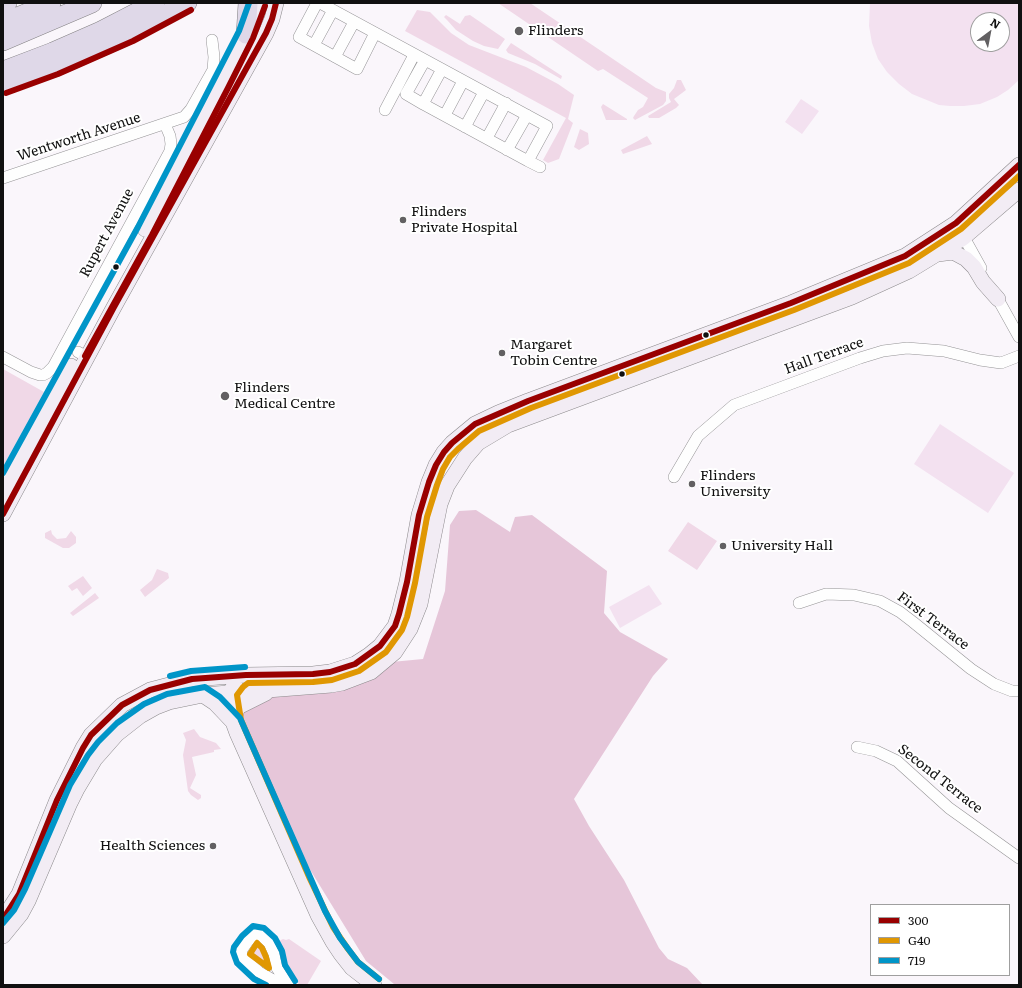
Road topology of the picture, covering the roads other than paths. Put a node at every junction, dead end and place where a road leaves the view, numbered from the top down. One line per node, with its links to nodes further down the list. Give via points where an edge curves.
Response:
1 (7, 3): 10 (highway)
2 (51, 3): 13 (highway)
3 (92, 3): 16 (highway)
4 (155, 3): 23 (highway, via 94,34)
5 (187, 3): 25 (highway, via 130,34 55,67)
6 (248, 3): 15 (highway)
7 (258, 3): 15 (street)
8 (276, 3): 15 (street, via 272,19)
9 (318, 3): 11 (street); 18 (street, via 298,37)
10 (3, 4)
11 (333, 10): 12 (street); 18 (street)
12 (354, 22): 14 (street); 20 (street)
13 (3, 23)
14 (375, 33): 19 (street); 20 (street, via 357,69)
15 (253, 38): 33 (street); 46 (street)
16 (3, 40)
17 (212, 40): 32 (street, via 212,72)
18 (314, 46): 20 (street)
19 (414, 54): 21 (street); 29 (street)
20 (335, 57)
21 (425, 60): 22 (street); 28 (street, via 406,94)
22 (442, 69): 24 (street); 28 (street)
23 (3, 71)
24 (463, 81): 26 (street); 31 (street)
25 (3, 85)
26 (484, 92): 27 (street); 35 (street)
27 (506, 103): 30 (street); 36 (street)
28 (423, 104): 31 (street)
29 (385, 110)
30 (527, 115): 37 (street); 38 (street, via 547,126)
31 (445, 116): 35 (street)
32 (184, 117): 33 (street); 34 (street)
33 (203, 118): 44 (street)
34 (165, 124): 41 (street, Wentworth Avenue); 42 (street, Rupert Avenue, via 170,136 170,151)
35 (465, 127): 36 (street)
36 (487, 138): 37 (street)
37 (508, 150): 38 (street)
38 (528, 161): 40 (street)
39 (1019, 165): 45 (street)
40 (540, 167)
41 (3, 178)
42 (149, 188): 44 (street); 53 (street, Rupert Avenue, via 53,367 43,375 35,374)
43 (1019, 190): 47 (street)
44 (165, 192): 46 (street)
45 (956, 224): 47 (street); 58 (street, via 905,256 791,303 528,401 475,424 444,452 429,482 419,515 399,614 395,626 380,646 355,664 330,672)
46 (152, 236): 51 (street)
47 (964, 238): 48 (street); 49 (street)
48 (936, 254): 49 (street, via 954,252 966,259); 60 (street, via 852,297 610,386 508,425 491,435 465,458 447,486 440,504 420,604 410,629 395,652 371,672 342,683)
49 (998, 298): 50 (street)
50 (1019, 337)
51 (83, 354): 55 (street); 56 (street)
52 (1019, 356): 54 (street, Hall Terrace, via 1001,363 944,351 907,348 883,351 860,358 734,405 698,436)
53 (3, 357)
54 (674, 477)
55 (3, 490)
56 (3, 514)
57 (799, 603): 61 (street, First Terrace, via 826,594 854,595 880,601 994,684)
58 (246, 675): 59 (street, via 192,679); 62 (street)
59 (156, 689): 62 (street, via 206,682 224,687); 67 (street, via 122,706 91,735 58,800 19,894)
60 (272, 690): 62 (street); 64 (street, via 240,706)
61 (1019, 691)
62 (229, 693): 63 (street); 64 (street)
63 (203, 695): 64 (street, via 215,703); 68 (street, via 169,702 148,711 122,729 100,753 77,789 28,901)
64 (233, 722): 71 (street, via 326,931 352,968)
65 (857, 747): 66 (street, Second Terrace, via 876,751 897,761 949,808)
66 (1019, 858)
67 (3, 919)
68 (3, 936)
69 (282, 985): 70 (street, via 259,972 243,958 241,951 254,934 260,935 270,946 277,968)
70 (288, 985)
71 (374, 985)

